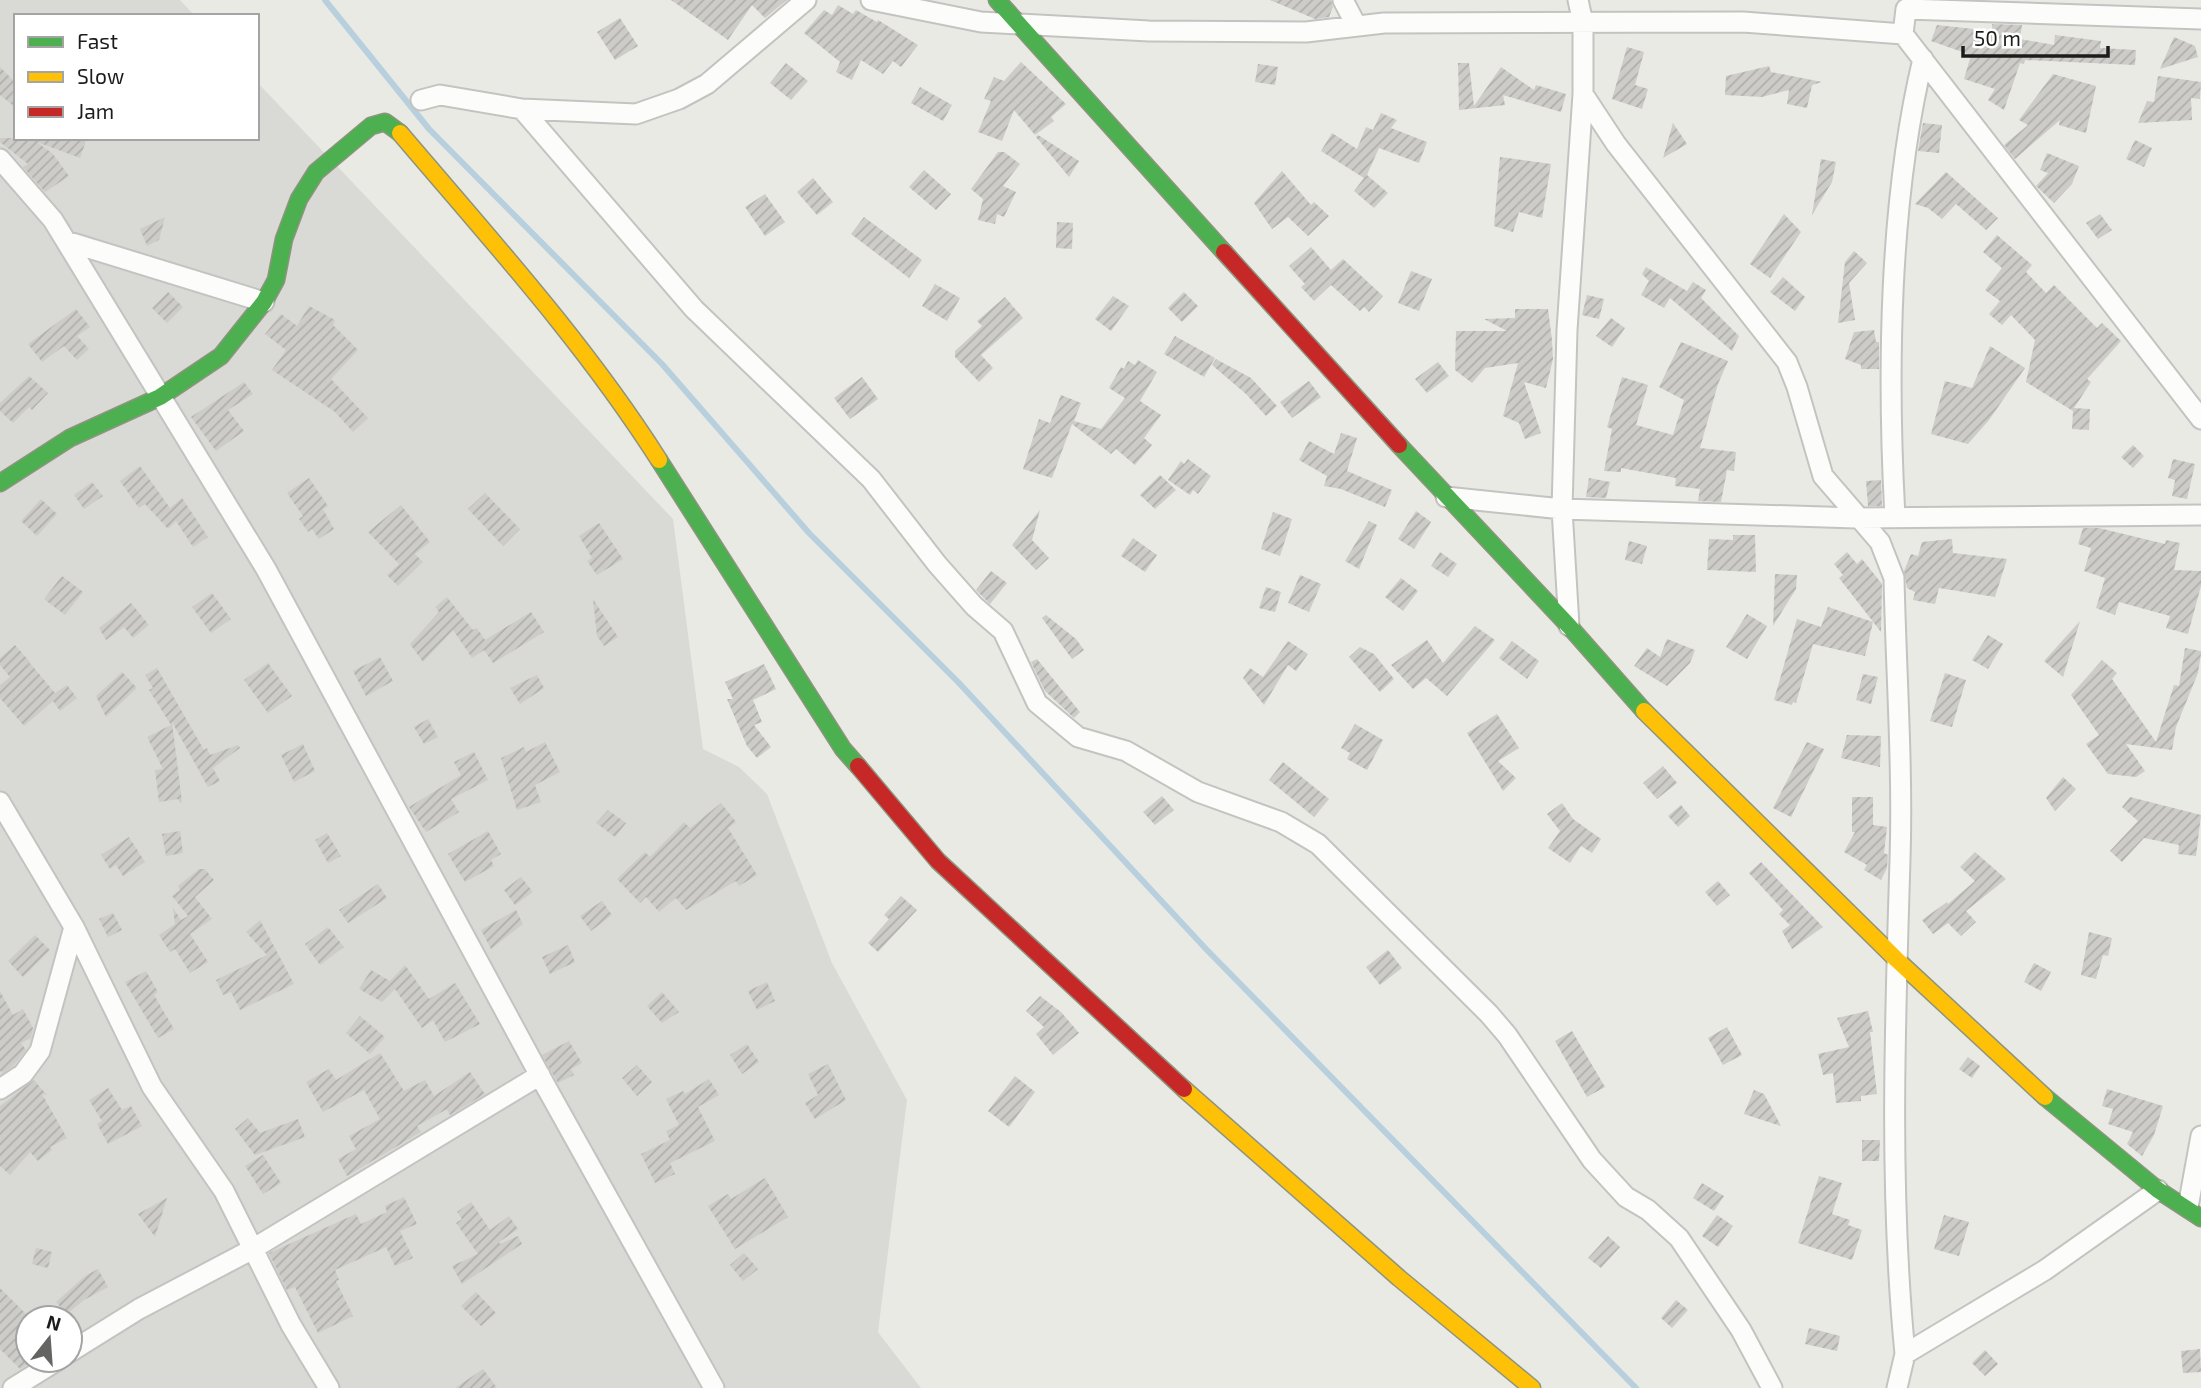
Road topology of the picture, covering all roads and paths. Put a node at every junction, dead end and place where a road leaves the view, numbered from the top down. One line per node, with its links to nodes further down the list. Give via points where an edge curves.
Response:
1 (806, 0): 15 (street, via 708,84 679,99 636,114)
2 (871, 0): 8 (street, via 981,22)
3 (997, 0): 8 (street)
4 (1343, 0): 10 (street)
5 (1578, 0): 9 (street)
6 (1904, 5): 7 (street); 11 (street)
7 (2201, 19)
8 (1020, 22): 10 (street, via 1149,31 1306,32); 22 (street)
9 (1583, 23): 10 (street); 11 (street, via 1743,22); 13 (street)
10 (1356, 25)
11 (1903, 34): 12 (street)
12 (1923, 59): 20 (street); 25 (street, via 1903,160 1891,440)
13 (1583, 94): 23 (street, via 1567,330); 26 (street, via 1616,144 1787,362 1823,476)
14 (421, 100): 15 (street, via 440,95)
15 (522, 110): 44 (street, via 694,309 871,479 937,564 1003,631 1037,703 1078,737 1126,751 1198,792 1281,822 1318,844 1489,1014 1592,1160 1626,1197 1679,1238 1741,1330)
16 (0, 159): 17 (street)
17 (66, 241): 18 (street); 19 (street)
18 (264, 302): 19 (street, via 221,356); 43 (street, via 276,280 284,239 299,199 316,172 371,126 385,122 400,133 559,320 622,402 843,749 938,862 1228,1129)
19 (160, 397): 21 (street, via 70,438); 31 (street, via 266,569)
20 (2201, 419)
21 (0, 483)
22 (1446, 497): 23 (street); 27 (street)
23 (1562, 509): 26 (street); 27 (street)
24 (2201, 515): 25 (street)
25 (1895, 517): 26 (street)
26 (1856, 518): 30 (street, via 1880,542 1894,579 1900,858)
27 (1569, 625): 30 (street, via 1664,734)
28 (0, 802): 29 (street)
29 (74, 927): 32 (street, via 40,1051 23,1074); 36 (street, via 152,1087 224,1191)
30 (1896, 959): 34 (street, via 2056,1107); 38 (street, via 1899,1256)
31 (540, 1075): 36 (street); 42 (street)
32 (0, 1089)
33 (2201, 1136): 35 (street)
34 (2158, 1190): 35 (street); 38 (street, via 2045,1270)
35 (2195, 1213)
36 (251, 1250): 37 (street); 41 (street)
37 (84, 1343)
38 (1905, 1354): 45 (street)
39 (36, 1374): 40 (street)
40 (13, 1388)
41 (329, 1388)
42 (714, 1388)
43 (1532, 1388)
44 (1772, 1388)
45 (1897, 1388)

